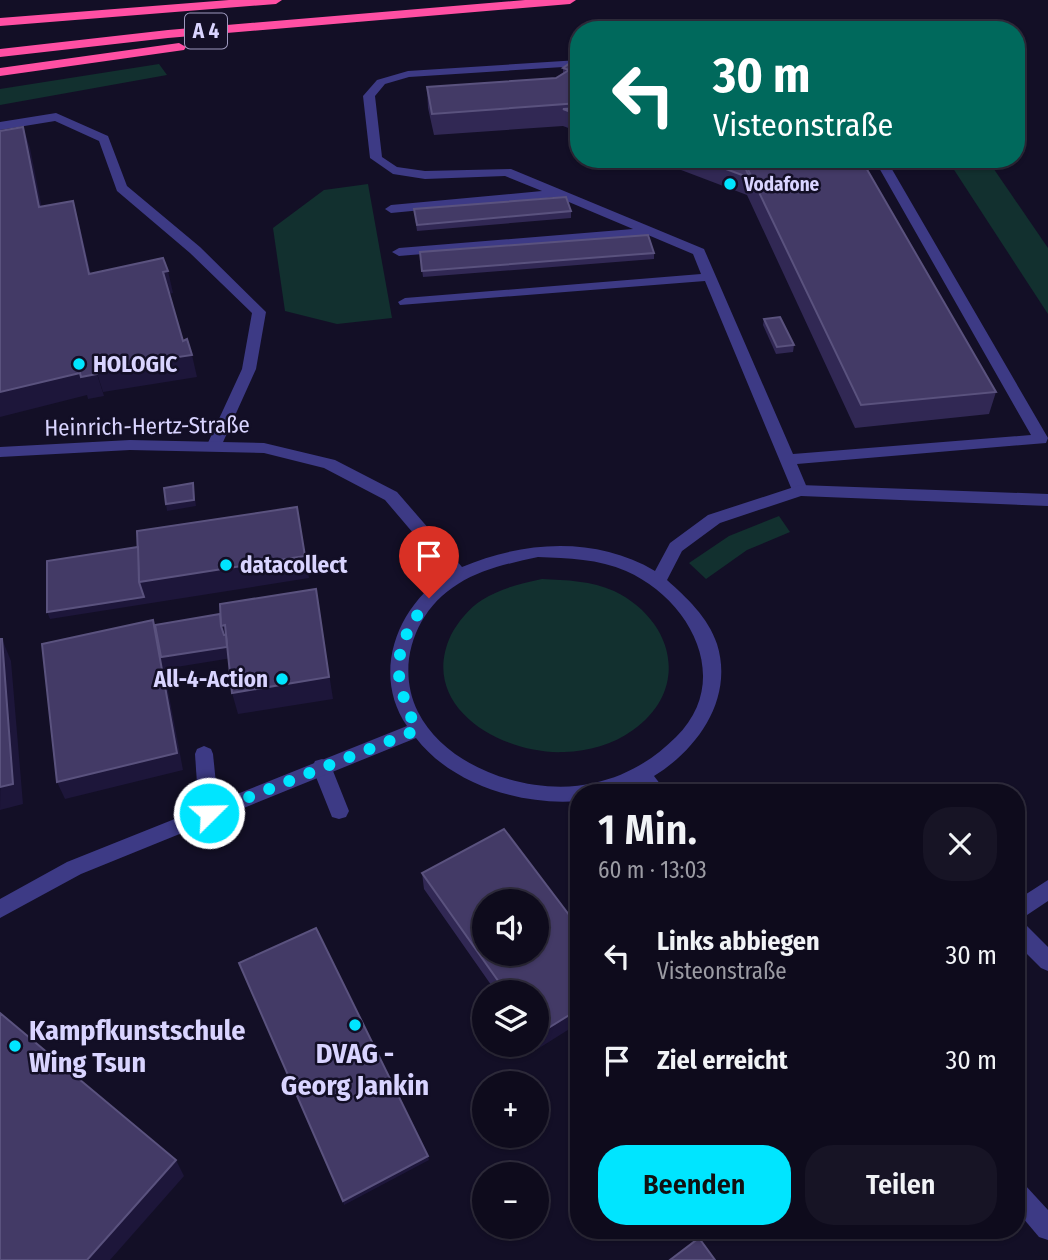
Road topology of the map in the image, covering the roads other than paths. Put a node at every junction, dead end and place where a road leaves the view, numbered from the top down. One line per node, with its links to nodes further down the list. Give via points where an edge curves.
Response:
1 (276, 0): 3 (highway, A 4)
2 (570, 0): 4 (highway, A 4)
3 (164, 10): 5 (highway); 6 (highway, A 4)
4 (414, 13): 7 (highway, A 4); 9 (highway)
5 (0, 22)
6 (0, 28)
7 (0, 53)
8 (570, 64): 12 (street, via 408,74 380,82 369,96 376,158 393,170 425,175 507,172)
9 (0, 72)
10 (0, 126): 18 (street, via 56,117 104,139 121,188 259,312 249,369)
11 (885, 168): 20 (street, via 1041,439)
12 (557, 194): 13 (street); 14 (street)
13 (391, 209)
14 (649, 231): 15 (street); 16 (street, via 699,252)
15 (398, 253)
16 (710, 277): 17 (street); 20 (street)
17 (405, 302)
18 (214, 447): 19 (street, Heinrich-Hertz-Straße, via 130,445); 23 (street, Heinrich-Hertz-Straße, via 264,448 329,464 391,496)
19 (0, 452)
20 (787, 460): 21 (street)
21 (800, 490): 22 (street); 24 (street, via 714,519 676,547)
22 (1048, 500)
23 (459, 575): 24 (street, via 496,559 538,551 581,552 622,563); 25 (street, via 429,598 408,628 398,661 401,696)
24 (658, 581): 28 (street, via 688,608 708,642 714,679 704,716 680,750)
25 (417, 730): 27 (street); 31 (street, via 448,761 491,783 542,794)
26 (204, 754): 33 (street)
27 (322, 766): 32 (street); 33 (street)
28 (642, 776): 29 (street); 30 (street)
29 (618, 784)
30 (649, 784)
31 (570, 793)
32 (339, 811)
33 (209, 813): 36 (street, via 74,868)
34 (1048, 888): 35 (street)
35 (1025, 906)
36 (0, 909)
37 (1025, 938): 38 (street)
38 (1048, 961)
39 (1025, 1203): 40 (street)
40 (1048, 1228)

